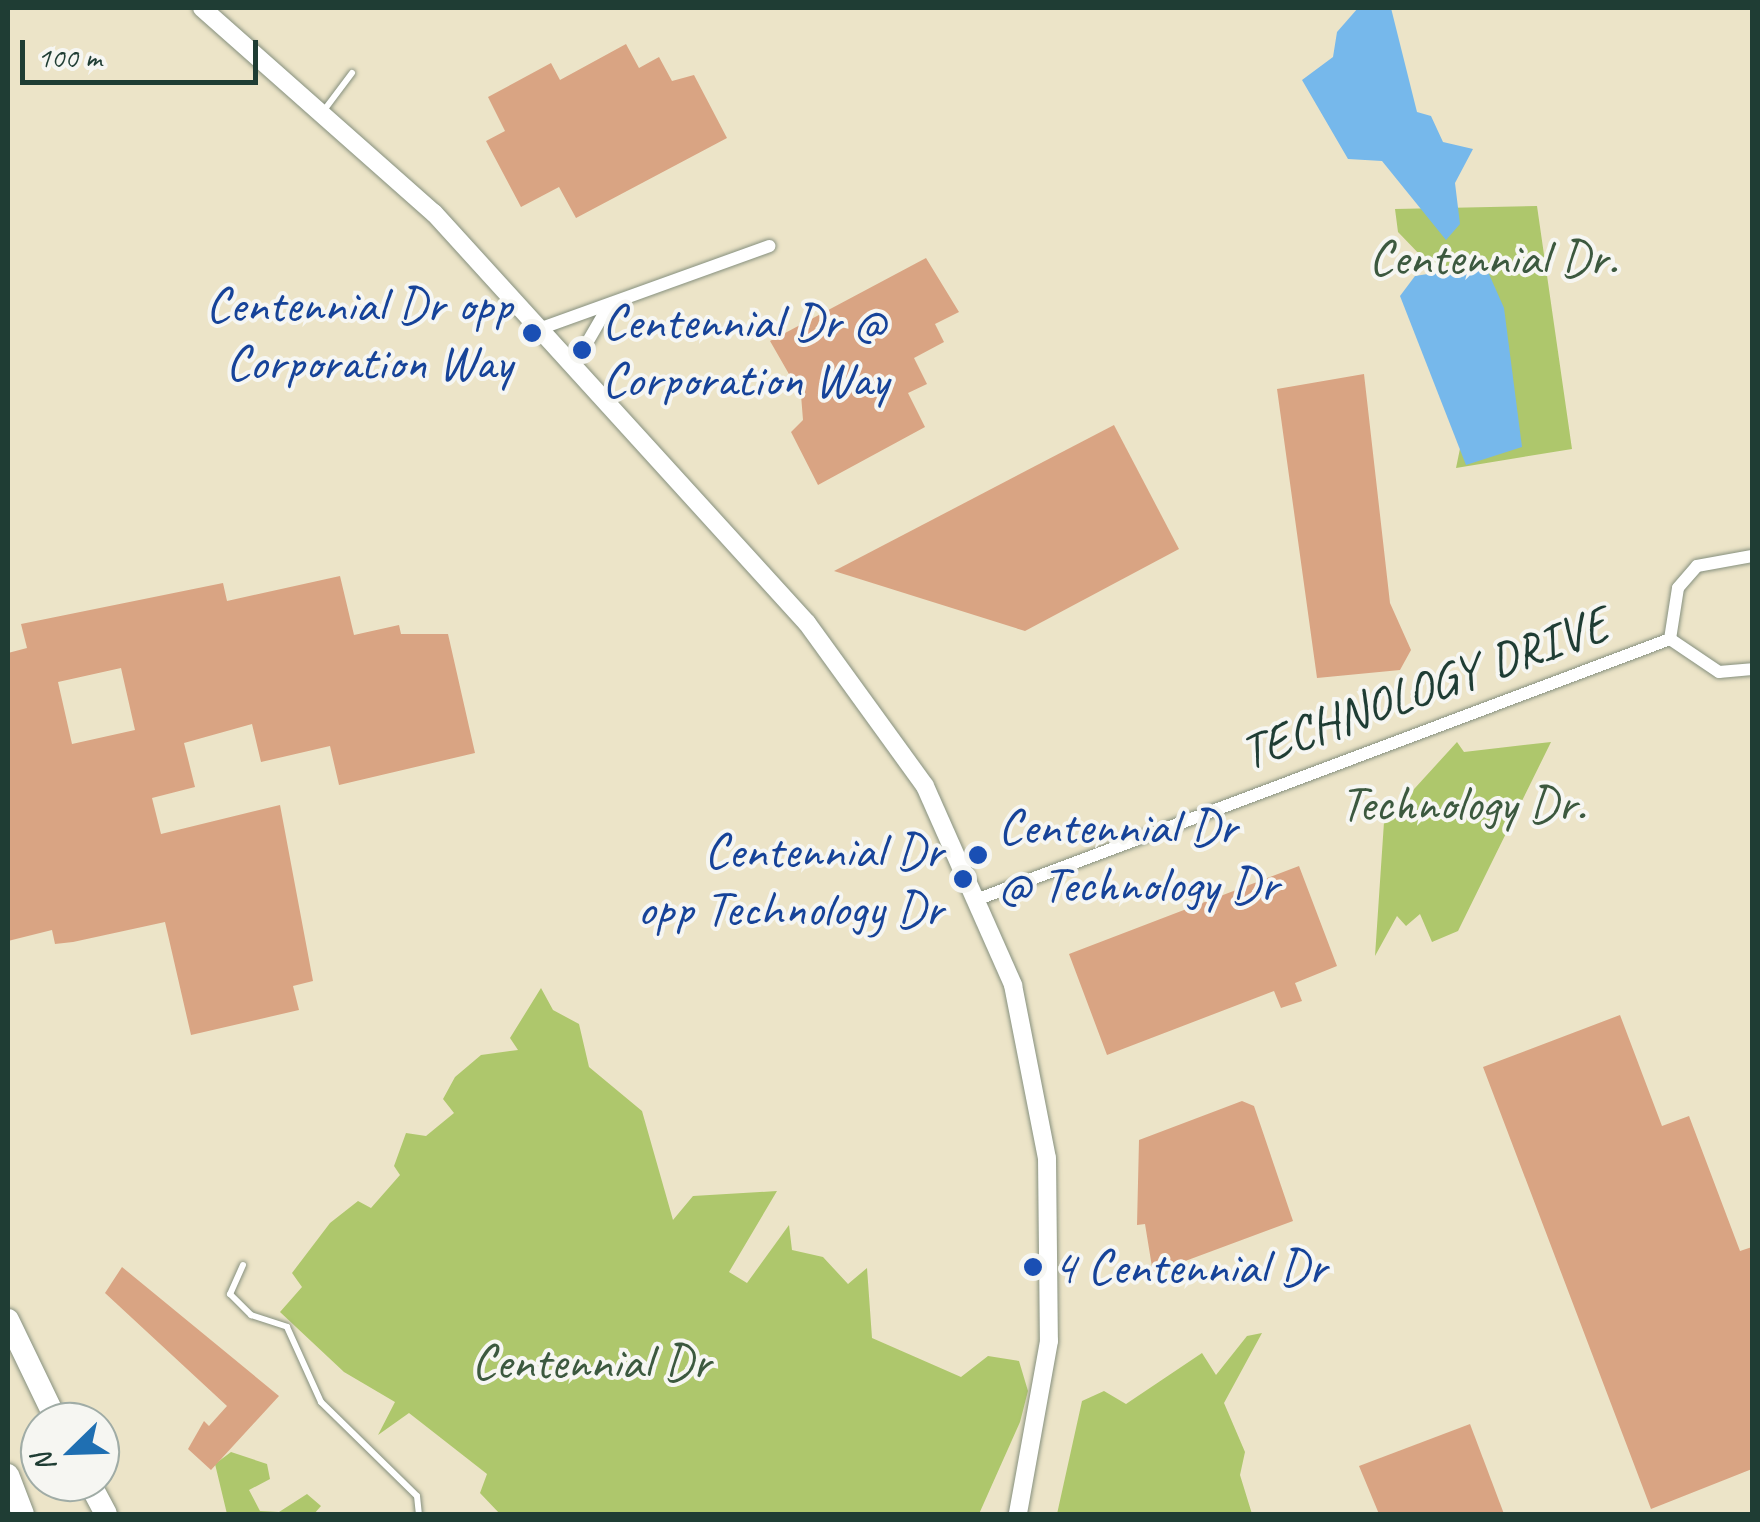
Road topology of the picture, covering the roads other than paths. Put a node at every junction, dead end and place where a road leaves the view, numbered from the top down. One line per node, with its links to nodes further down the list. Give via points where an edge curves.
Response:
1 (202, 8): 3 (street)
2 (352, 73): 3 (lane)
3 (325, 109): 6 (street)
4 (769, 246): 5 (street)
5 (606, 310): 6 (street); 7 (street)
6 (539, 329): 7 (street)
7 (573, 368): 11 (street, via 860,688 925,786)
8 (1752, 556): 9 (street, TECHNOLOGY DRIVE, via 1697,566 1678,588)
9 (1670, 639): 10 (street, TECHNOLOGY DRIVE, via 1695,663); 11 (street, TECHNOLOGY DRIVE)
10 (1752, 669)
11 (981, 898): 18 (street, via 1029,1045 1052,1228 1044,1383)
12 (244, 1264): 17 (lane, via 230,1294 251,1315 287,1327 322,1402 417,1496)
13 (8, 1320): 14 (highway)
14 (45, 1402)
15 (8, 1476): 16 (highway)
16 (23, 1514)
17 (419, 1514)
18 (1018, 1514)

